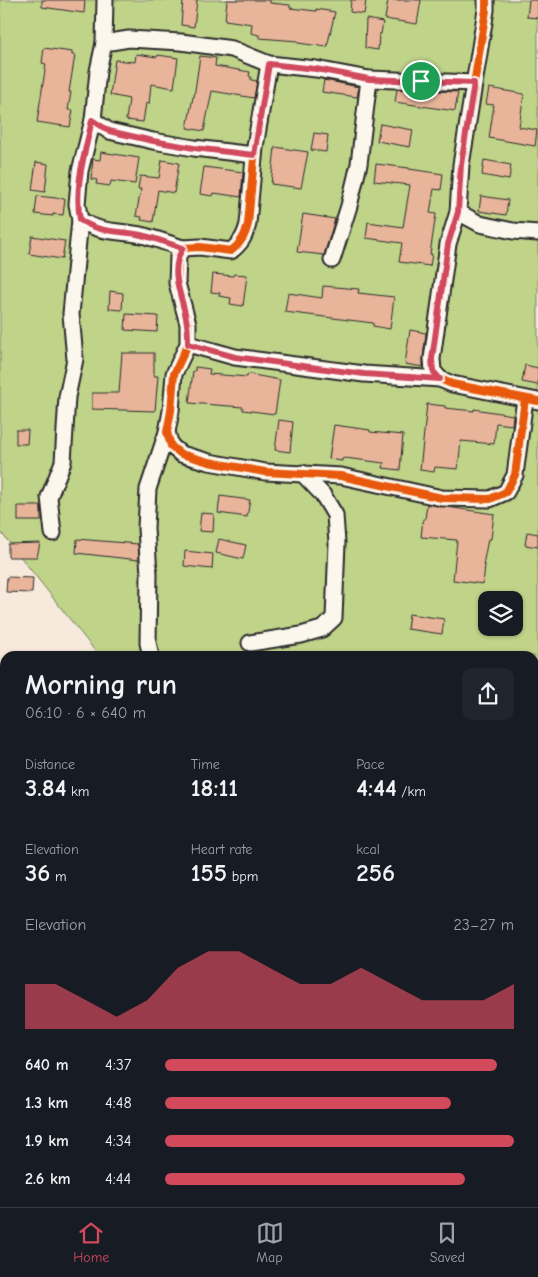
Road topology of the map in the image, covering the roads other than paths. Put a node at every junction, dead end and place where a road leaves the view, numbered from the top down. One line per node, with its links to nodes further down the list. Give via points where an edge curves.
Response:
1 (105, 0): 3 (street)
2 (486, 0): 6 (street)
3 (104, 43): 4 (street, via 129,40 216,46); 7 (street)
4 (269, 64): 5 (street); 8 (street)
5 (369, 79): 6 (street); 13 (street, via 359,164 350,206)
6 (474, 83): 9 (street, via 461,165)
7 (92, 120): 8 (street, via 109,131 153,141); 10 (street, via 80,171 77,204)
8 (254, 155): 12 (street, via 248,224 239,245 231,251)
9 (458, 212): 11 (street, via 480,224); 15 (street, via 448,244 432,359 433,371)
10 (80, 220): 12 (street, via 92,228 140,235); 19 (street, via 71,314 75,360 67,397 63,462 49,497)
11 (538, 233)
12 (183, 248): 14 (street, via 178,256 177,284 188,324)
13 (332, 260)
14 (188, 344): 15 (street, via 235,357 364,374); 17 (street, via 174,374)
15 (440, 379): 16 (street)
16 (532, 400): 18 (street, via 515,475 506,492 490,499 442,498 341,476)
17 (167, 432): 18 (street, via 171,446 181,454 265,472); 21 (street, via 148,490)
18 (302, 473): 20 (street, via 336,515 334,618 322,629)
19 (54, 534)
20 (250, 643)
21 (150, 651)

